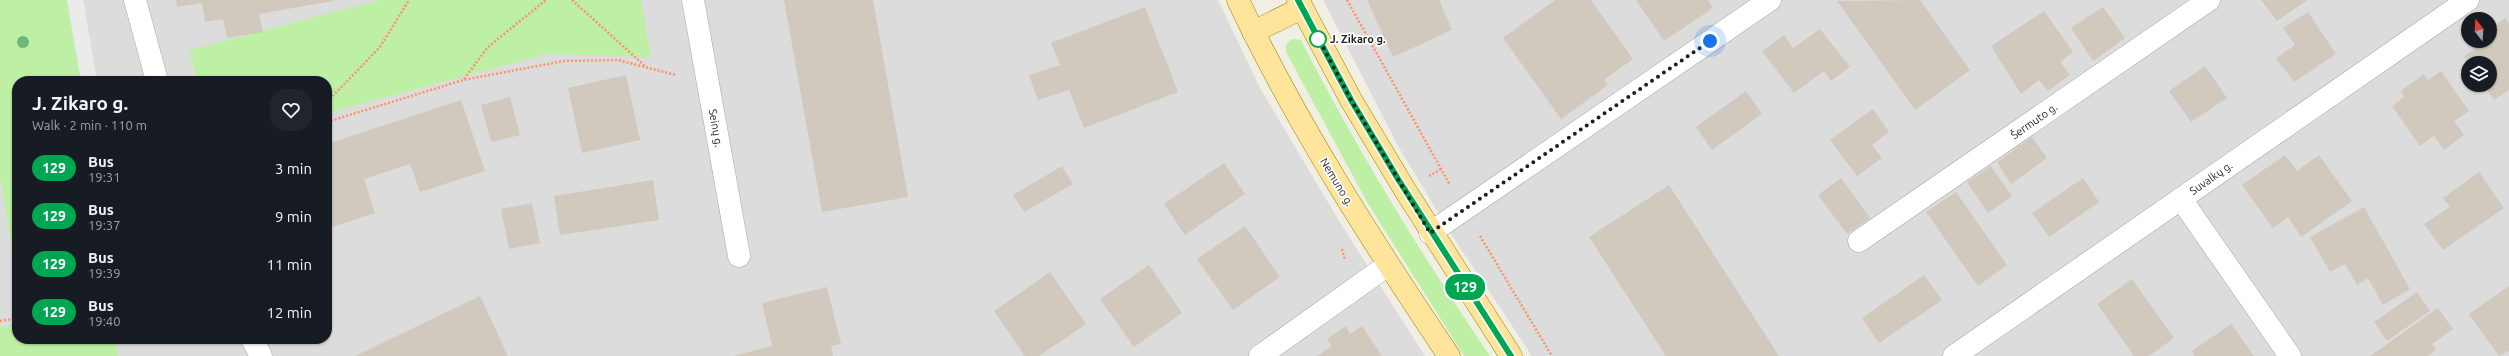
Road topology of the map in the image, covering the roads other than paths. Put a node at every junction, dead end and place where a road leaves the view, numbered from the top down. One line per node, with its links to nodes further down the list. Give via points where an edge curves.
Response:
1 (135, 0): 9 (street)
2 (693, 0): 13 (street, Seinų g.)
3 (1238, 0): 8 (main road, Nemuno g.)
4 (1770, 0): 11 (street)
5 (2209, 0): 12 (street, Šermuto g.)
6 (2468, 0): 10 (street, Suvalkų g.)
7 (1300, 4): 8 (main road); 11 (main road, via 1351,100)
8 (1253, 32): 14 (main road, Nemuno g., via 1330,171)
9 (156, 76)
10 (2182, 199): 20 (street, Suvalkų g.); 21 (street)
11 (1430, 233): 19 (main road)
12 (1859, 241)
13 (739, 256)
14 (1388, 265): 17 (street); 18 (main road, Nemuno g.)
15 (255, 344): 16 (street)
16 (261, 356)
17 (1260, 356)
18 (1449, 356)
19 (1511, 356)
20 (1954, 356)
21 (2290, 356)

